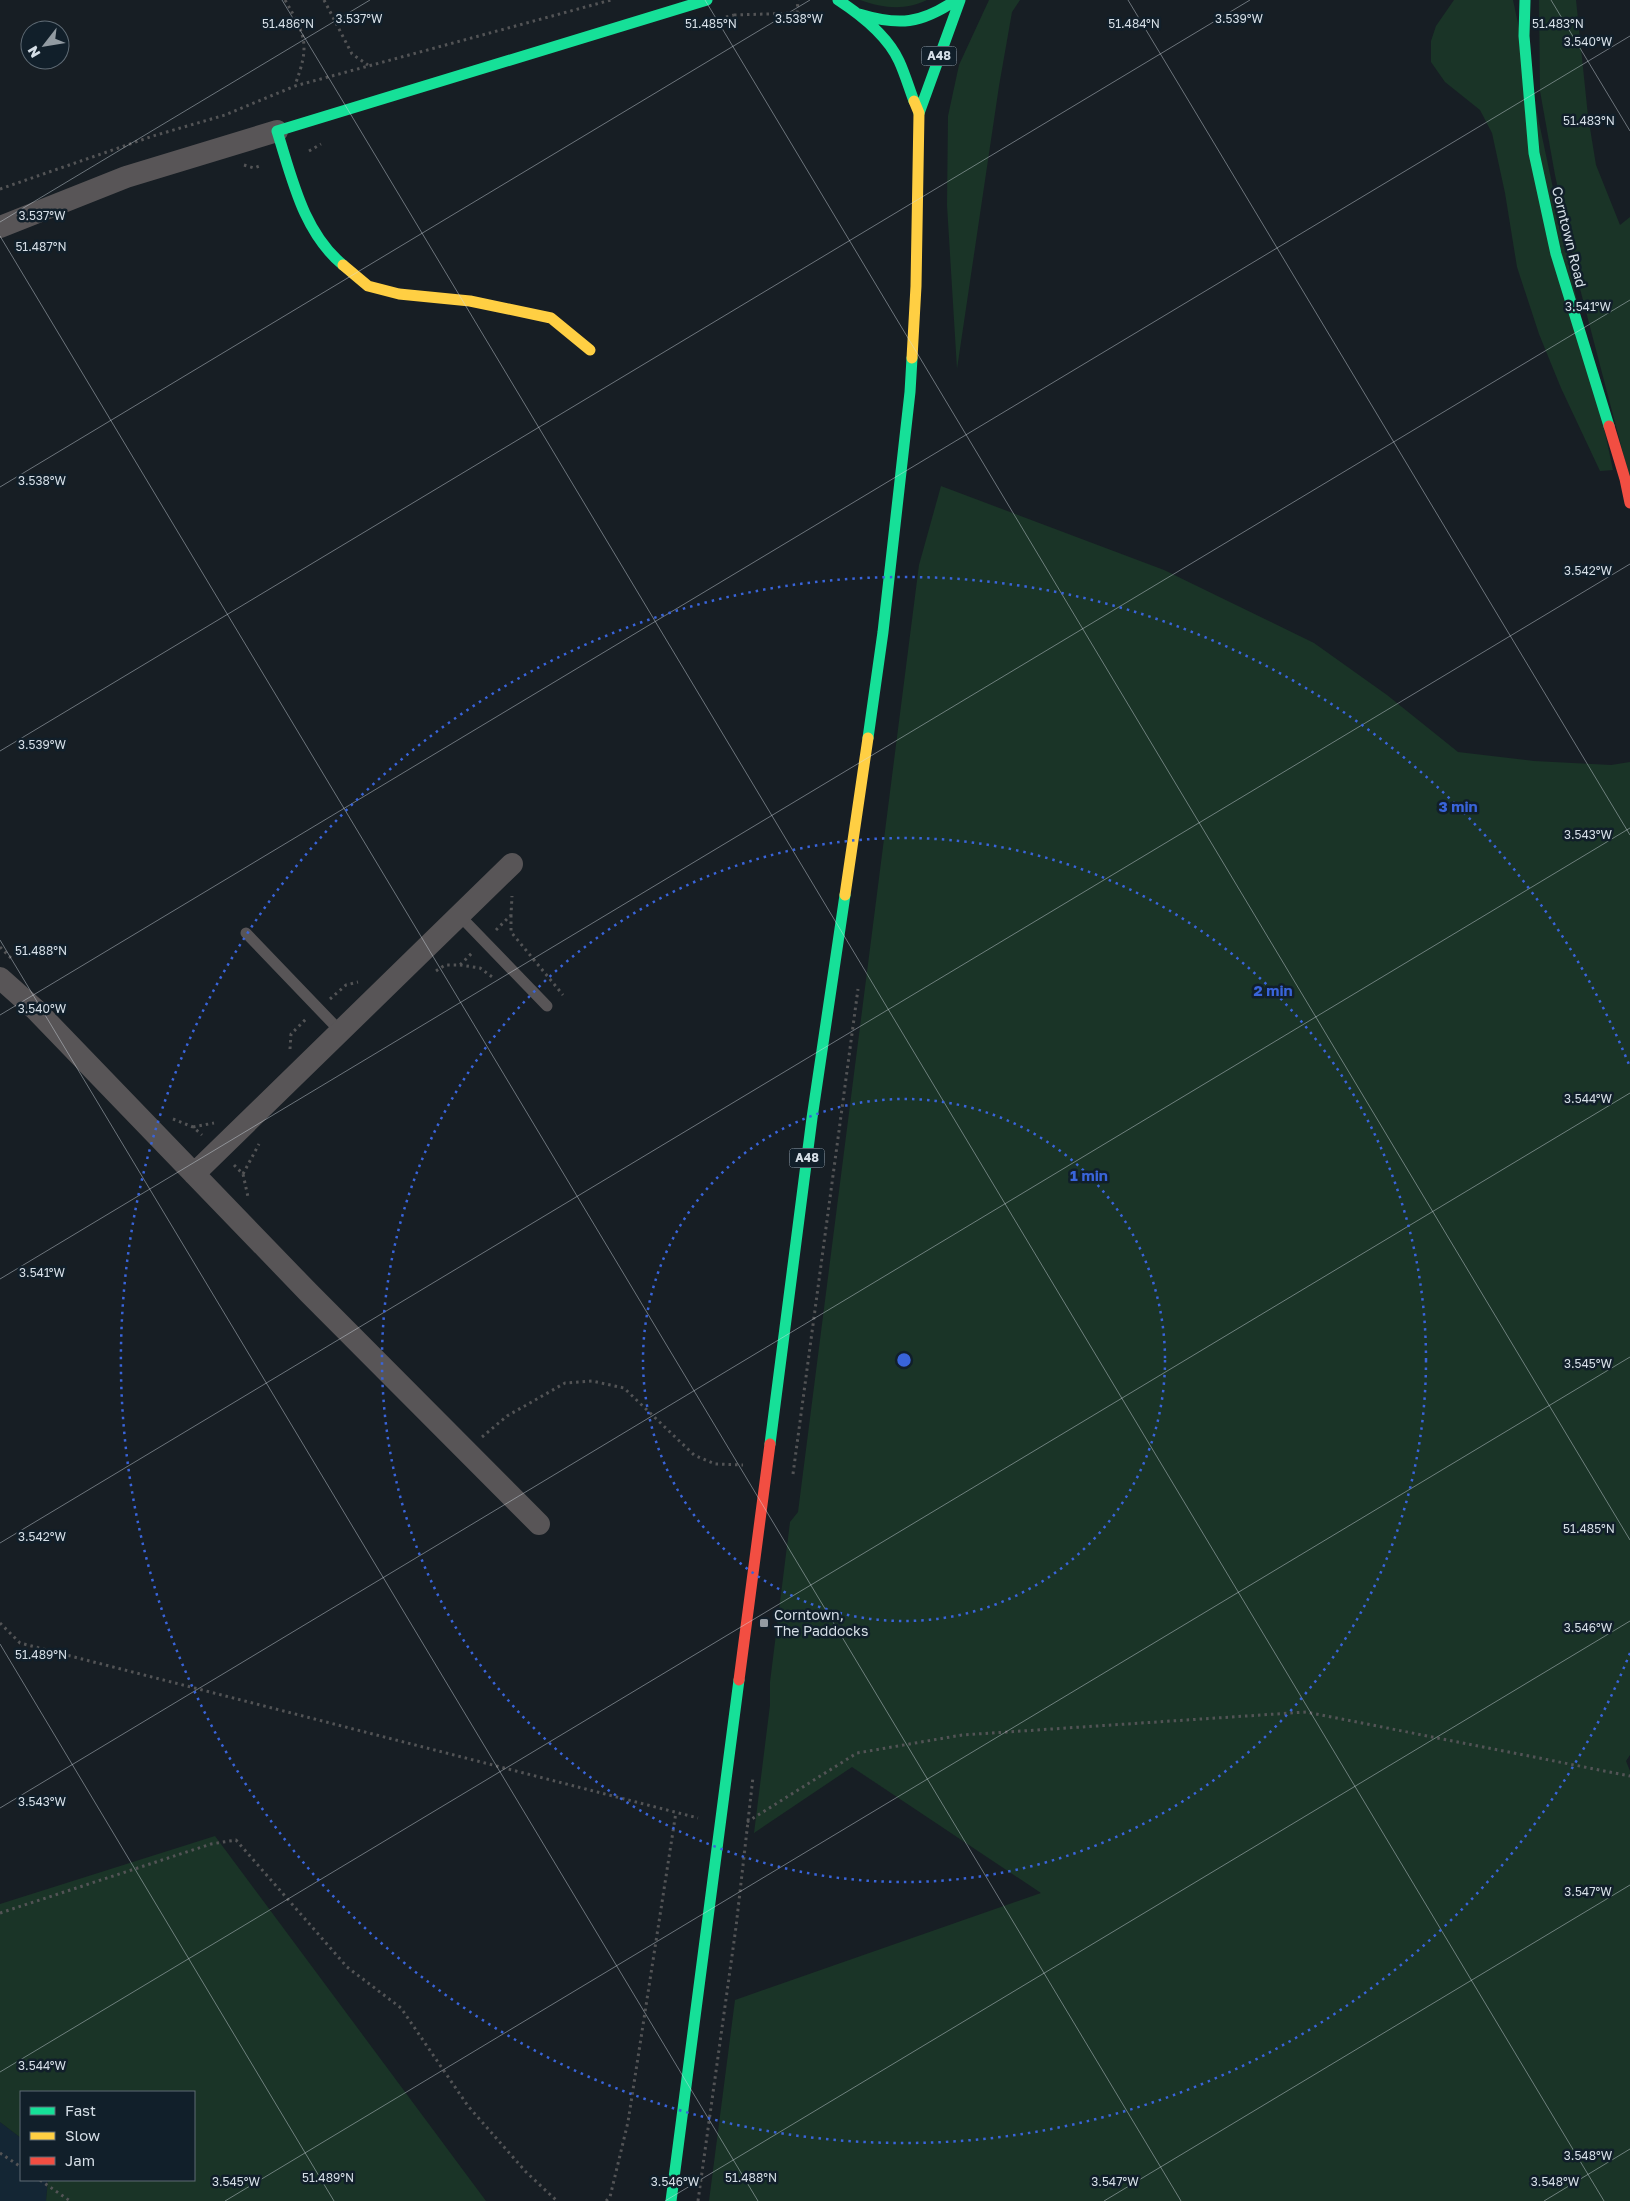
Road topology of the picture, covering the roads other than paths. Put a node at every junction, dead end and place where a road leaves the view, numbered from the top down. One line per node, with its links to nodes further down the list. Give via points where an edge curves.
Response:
1 (707, 0): 8 (main road)
2 (956, 0): 6 (main road, A48, via 939,13 913,22 885,22)
3 (960, 0): 7 (main road, A48)
4 (1525, 0): 11 (main road, Corntown Road, via 1524,36 1536,162 1556,254)
5 (834, 4): 6 (main road, A48)
6 (859, 14): 7 (main road, A48, via 879,33 898,59)
7 (919, 113): 20 (main road, A48, via 916,286 910,392 884,632 812,1118)
8 (277, 131): 9 (street, via 126,177); 10 (main road, via 299,202 312,228 334,258 368,286 399,294 470,301 551,318)
9 (0, 227)
10 (590, 350)
11 (1630, 503)
12 (512, 864): 13 (street)
13 (459, 915): 16 (lane); 17 (street)
14 (246, 933): 17 (lane)
15 (0, 978): 18 (street, via 36,1010)
16 (547, 1006)
17 (340, 1031): 18 (street)
18 (194, 1174): 19 (street)
19 (539, 1524)
20 (671, 2201)

